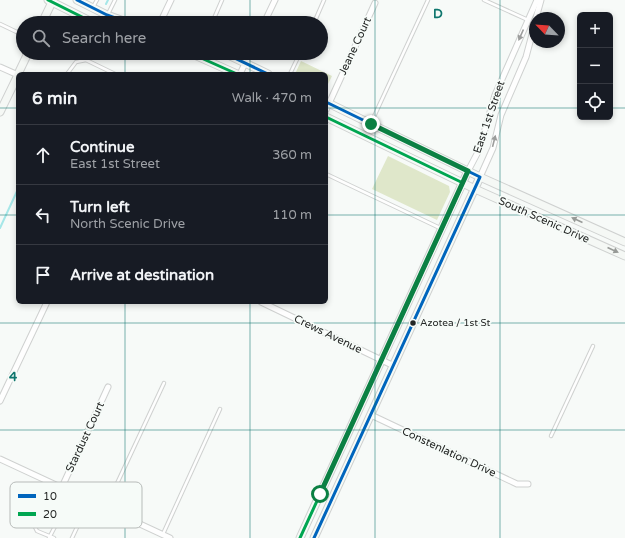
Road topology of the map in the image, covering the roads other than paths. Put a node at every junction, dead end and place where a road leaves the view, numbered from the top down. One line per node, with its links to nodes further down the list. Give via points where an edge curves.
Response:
1 (77, 0): 14 (main road)
2 (97, 0): 14 (lane)
3 (115, 0): 16 (lane)
4 (171, 0): 19 (street)
5 (222, 0): 20 (lane)
6 (275, 0): 21 (street)
7 (324, 0): 22 (lane)
8 (428, 0): 49 (lane)
9 (484, 0): 23 (lane)
10 (537, 0): 23 (street, East 1st Street)
11 (541, 0): 15 (street)
12 (51, 1): 17 (main road); 18 (main road)
13 (375, 3): 45 (street, Jeane Court)
14 (93, 8): 16 (main road)
15 (538, 12)
16 (107, 15)
17 (45, 16)
18 (80, 16)
19 (163, 16)
20 (215, 16)
21 (267, 16)
22 (317, 16)
23 (528, 20): 50 (street, East 1st Street, one-way to 50, via 495,95 479,150)
24 (0, 24): 25 (lane)
25 (16, 32)
26 (529, 46): 52 (street, East 1st Street, one-way to 26, via 493,148 501,115)
27 (25, 60): 36 (main road)
28 (86, 60): 38 (lane)
29 (86, 60): 37 (lane, via 76,62)
30 (206, 60): 39 (main road)
31 (239, 60): 34 (main road)
32 (247, 60): 34 (street)
33 (297, 60): 42 (lane)
34 (246, 63): 40 (street); 41 (main road)
35 (0, 67): 43 (street)
36 (19, 72)
37 (68, 72)
38 (111, 72)
39 (234, 72)
40 (240, 72)
41 (264, 72)
42 (291, 72)
43 (16, 74)
44 (16, 79): 47 (main road)
45 (328, 103)
46 (328, 105): 49 (main road, South Scenic Drive)
47 (0, 112)
48 (328, 118): 53 (main road, South Scenic Drive)
49 (371, 124): 50 (main road, South Scenic Drive)
50 (468, 171): 52 (main road, South Scenic Drive); 53 (main road, East 1st Street)
51 (328, 175): 55 (lane)
52 (480, 177): 54 (main road, East 1st Street); 56 (main road, South Scenic Drive, one-way to 52)
53 (463, 183): 54 (main road, South Scenic Drive); 55 (main road, East 1st Street)
54 (475, 189): 57 (main road, South Scenic Drive, one-way to 57); 62 (main road, East 1st Street)
55 (442, 229): 61 (main road, East 1st Street)
56 (625, 242)
57 (625, 256)
58 (46, 304): 65 (street)
59 (273, 304): 61 (street, Crews Avenue)
60 (592, 346): 68 (lane)
61 (382, 360): 62 (street, Crews Avenue); 82 (main road, East 1st Street)
62 (394, 366): 67 (main road, East 1st Street)
63 (164, 384): 72 (lane)
64 (108, 387): 71 (street, Stardust Court)
65 (0, 402)
66 (220, 409): 77 (lane)
67 (371, 415): 73 (street, Constenlation Drive, via 517,484); 83 (main road, East 1st Street)
68 (551, 436)
69 (0, 459): 70 (street)
70 (51, 482)
71 (64, 482)
72 (118, 482)
73 (528, 484)
74 (142, 525): 77 (street)
75 (36, 528): 78 (lane)
76 (77, 528): 80 (lane)
77 (163, 535): 81 (street)
78 (50, 537): 79 (lane)
79 (54, 538)
80 (72, 538)
81 (170, 538)
82 (300, 538)
83 (314, 538)

